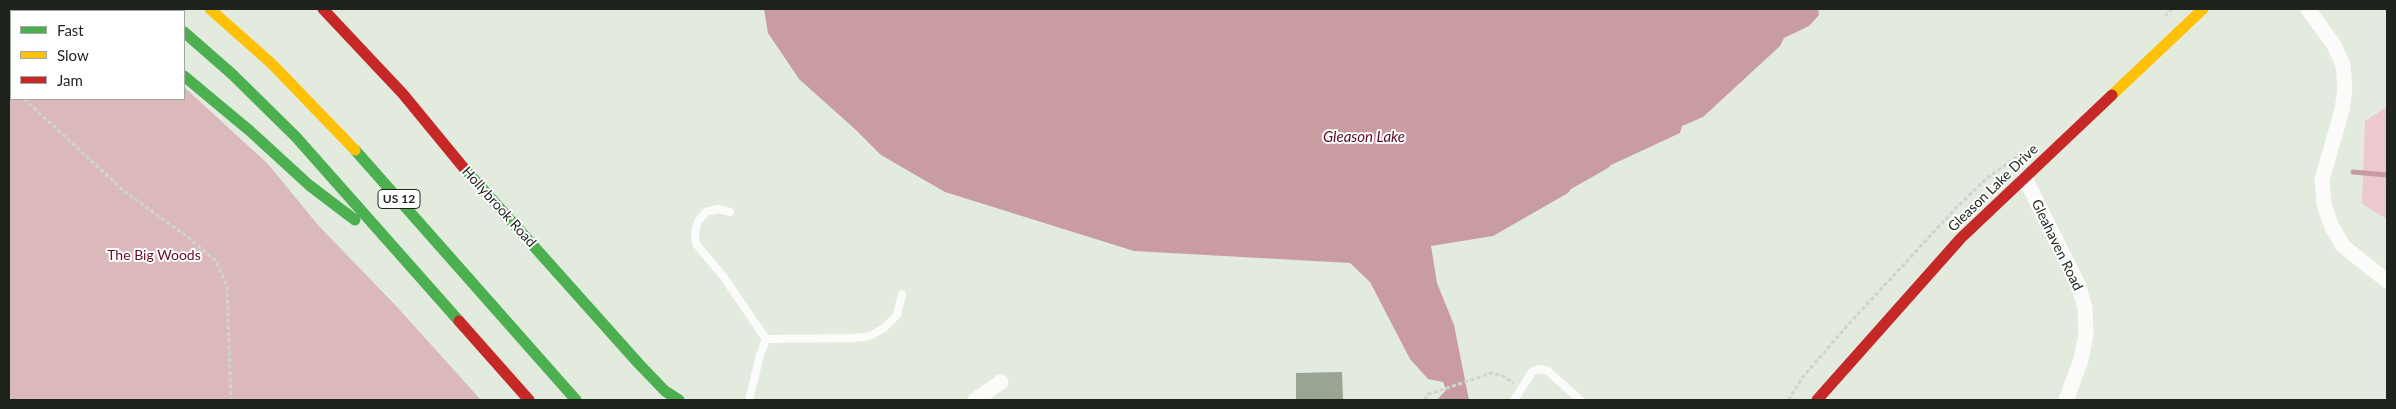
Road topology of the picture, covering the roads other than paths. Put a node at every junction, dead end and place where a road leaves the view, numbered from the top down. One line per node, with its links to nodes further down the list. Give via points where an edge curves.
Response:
1 (210, 9): 15 (main road, US 12, via 272,64 338,131)
2 (324, 9): 16 (main road, Hollybrook Road, via 639,364 665,391)
3 (2203, 9): 7 (main road, Gleason Lake Drive)
4 (2308, 9): 10 (street, via 2334,45 2343,65 2346,88 2322,180 2324,204 2343,246)
5 (185, 33): 9 (main road, US 12, via 296,137)
6 (185, 77): 9 (main road, via 310,185)
7 (2025, 178): 21 (main road, Gleason Lake Drive, via 1961,238); 22 (street, Gleahaven Road, via 2078,284 2085,308 2086,334 2081,360)
8 (730, 212): 12 (lane, via 718,209 706,212 698,220 696,244 723,276)
9 (406, 261): 14 (main road, US 12)
10 (2387, 281)
11 (902, 294): 12 (lane, via 897,315 870,336)
12 (766, 339): 17 (lane)
13 (1001, 382): 18 (street)
14 (529, 400)
15 (576, 400)
16 (679, 400)
17 (749, 400)
18 (975, 400)
19 (1514, 400): 20 (lane, via 1520,387 1532,372 1538,370 1548,371)
20 (1580, 400)
21 (1817, 400)
22 (2066, 400)

